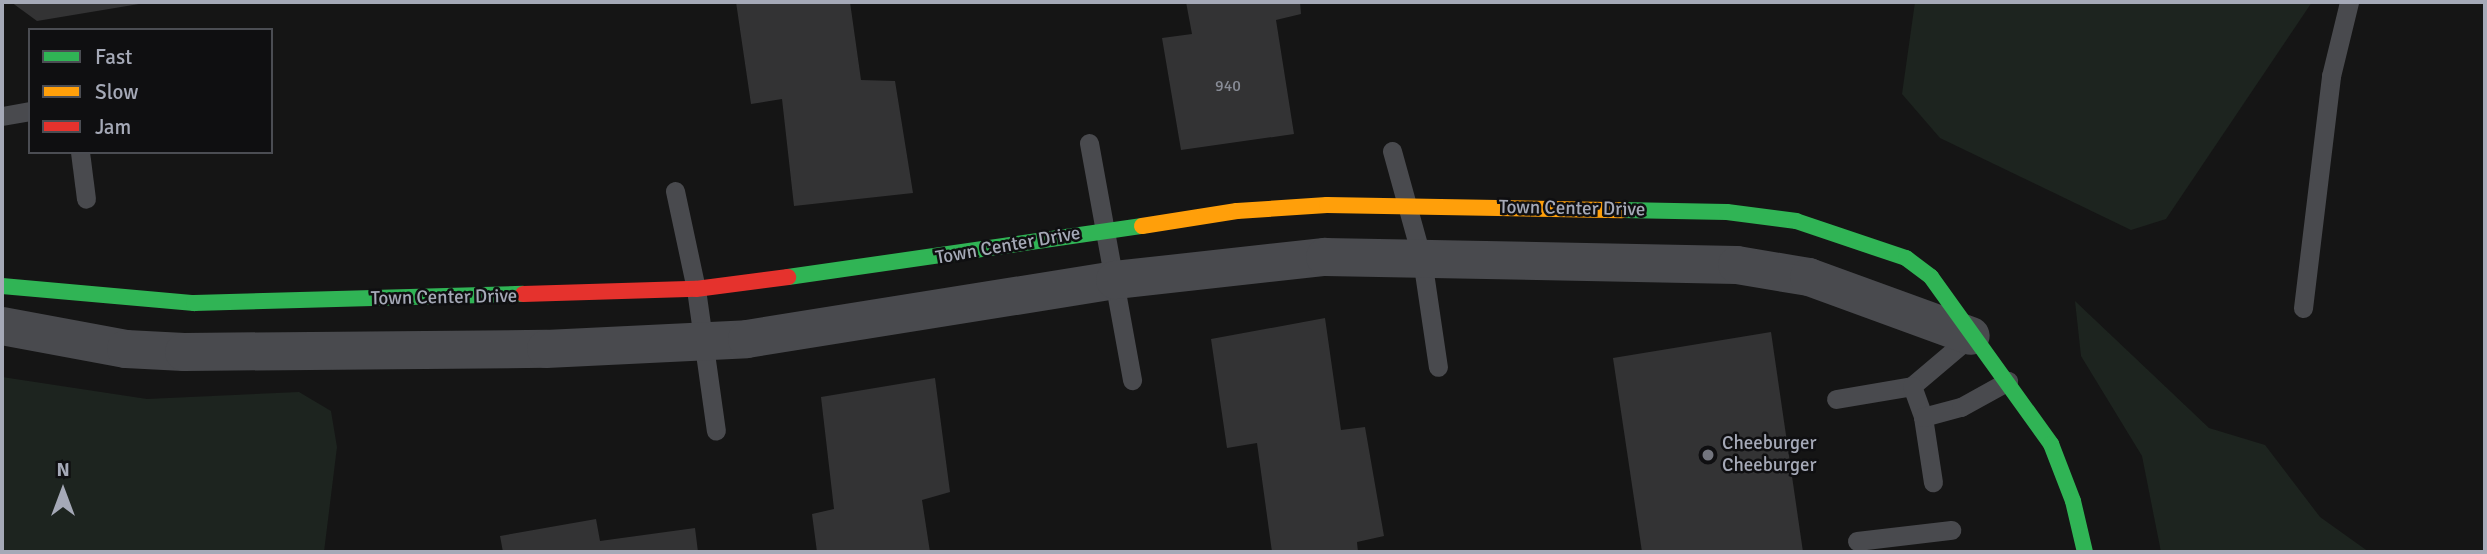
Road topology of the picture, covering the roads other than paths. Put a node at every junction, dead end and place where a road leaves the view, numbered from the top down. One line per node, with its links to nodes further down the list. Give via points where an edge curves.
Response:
1 (2349, 2): 15 (lane, via 2331,76)
2 (28, 111): 3 (lane)
3 (2, 116)
4 (1088, 143): 10 (lane)
5 (1392, 151): 9 (lane)
6 (80, 154): 8 (lane)
7 (675, 191): 14 (lane)
8 (86, 199)
9 (1410, 206): 10 (street, Town Center Drive, via 1237,211); 11 (lane); 17 (street, Town Center Drive, via 1727,212 1796,221 1906,258 1931,277)
10 (1104, 230): 12 (lane); 14 (street, Town Center Drive, via 975,253)
11 (1422, 259): 12 (street, via 1325,257); 17 (street, via 1737,265 1809,277); 19 (lane)
12 (1115, 280): 18 (street, via 983,305 747,339); 20 (lane)
13 (2, 286): 14 (street, Town Center Drive, via 194,303)
14 (696, 289): 18 (lane)
15 (2303, 308)
16 (2, 326): 18 (street, via 126,349 184,352 546,349)
17 (1971, 336): 21 (street, Town Center Drive); 22 (lane)
18 (703, 341): 25 (lane)
19 (1438, 367)
20 (1132, 380)
21 (2008, 381): 24 (lane, via 1961,407); 29 (street, Town Center Drive, via 2051,444 2073,501)
22 (1912, 386): 23 (lane); 24 (lane)
23 (1836, 399)
24 (1923, 418): 26 (lane)
25 (716, 431)
26 (1933, 482)
27 (1951, 530): 28 (lane)
28 (1857, 541)
29 (2085, 552)

